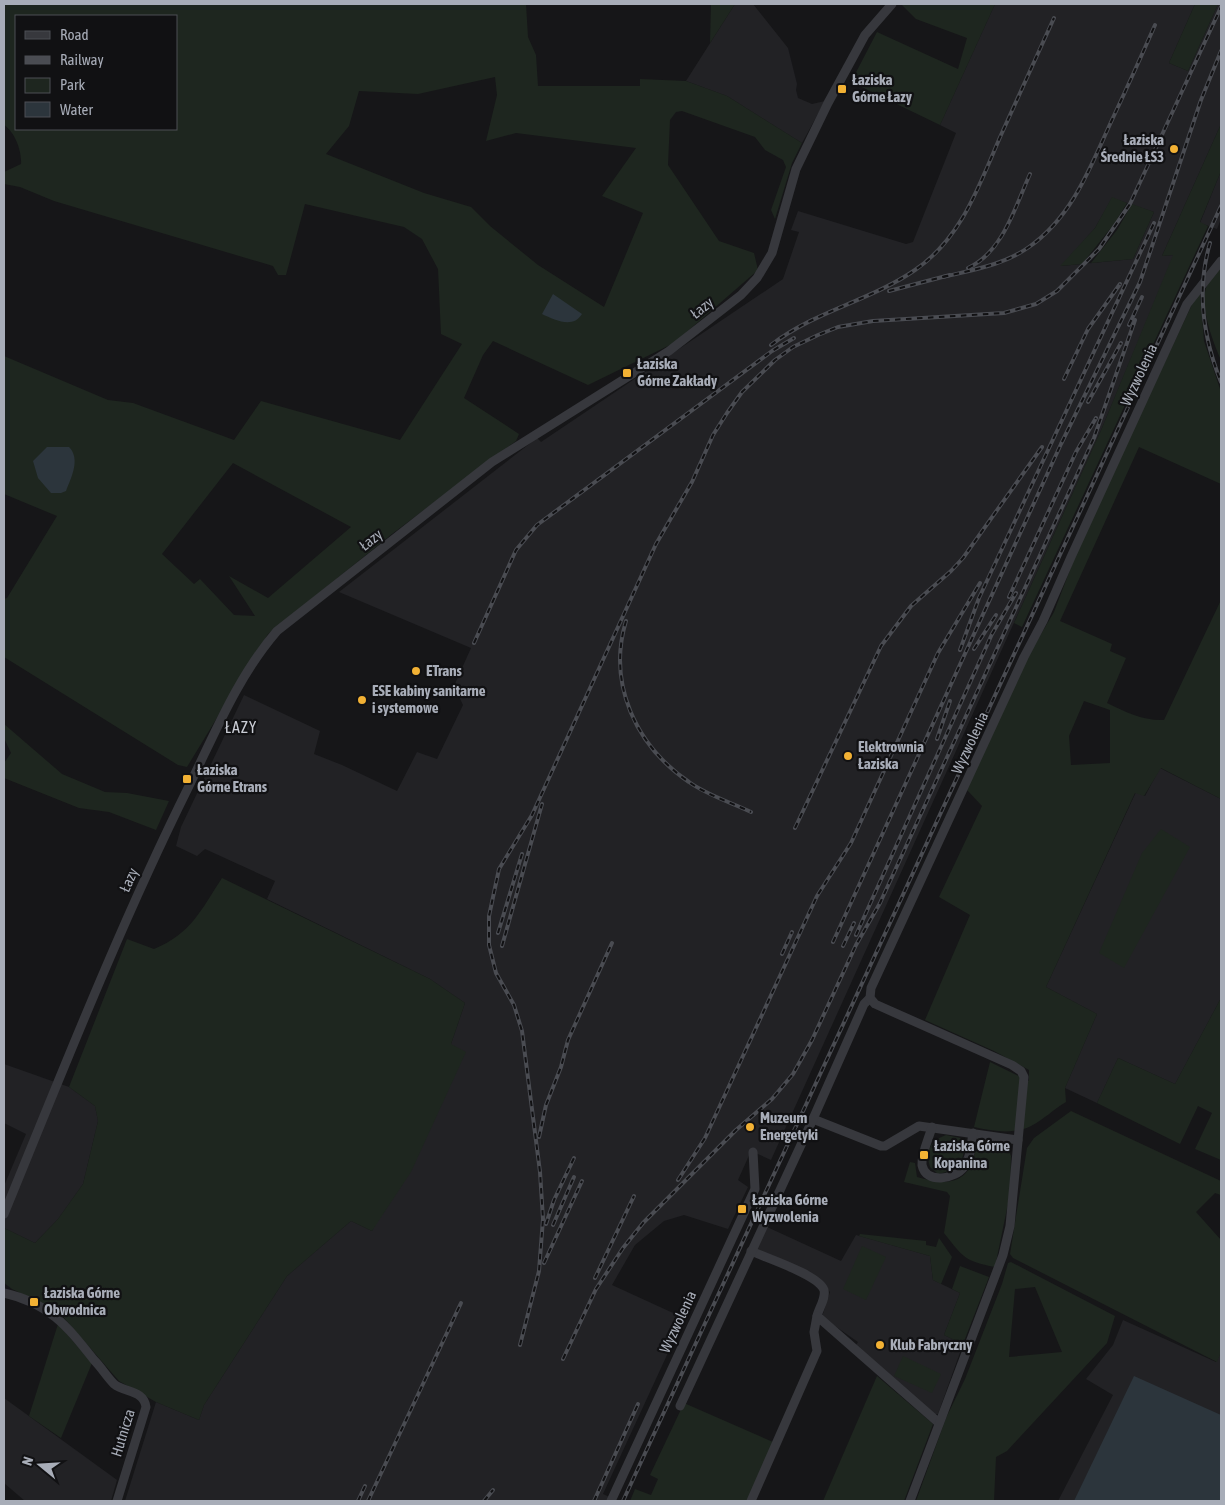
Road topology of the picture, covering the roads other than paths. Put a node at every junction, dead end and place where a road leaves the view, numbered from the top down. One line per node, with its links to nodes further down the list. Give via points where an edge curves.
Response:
1 (892, 4): 9 (street, Łazy, via 866,35 833,94 796,169 772,254 757,278 741,295 669,351 492,462 276,631 259,652 240,682 166,832)
2 (1221, 261): 3 (street, Wyzwolenia, via 1192,295 1179,322 871,988)
3 (870, 998): 4 (street, Wyzwolenia, via 864,1004); 7 (street, via 875,1004 1021,1071 1024,1077)
4 (813, 1119): 5 (street, via 881,1146 919,1126); 10 (street, Wyzwolenia)
5 (932, 1127): 6 (street); 6 (street, via 922,1163 924,1171 943,1179 963,1168)
6 (973, 1133): 7 (street)
7 (1018, 1140): 14 (street, via 1010,1226 1003,1255)
8 (753, 1152): 16 (street, Wyzwolenia, via 755,1189)
9 (4, 1214)
10 (751, 1251): 12 (street, via 811,1277 821,1285 824,1296); 13 (street)
11 (5, 1293): 15 (street, Hutnicza, via 55,1315 115,1385 145,1401 146,1407)
12 (817, 1316): 14 (street); 17 (street, via 814,1332 817,1351)
13 (680, 1406)
14 (939, 1423): 18 (street)
15 (117, 1501)
16 (612, 1501)
17 (751, 1501)
18 (910, 1501)

